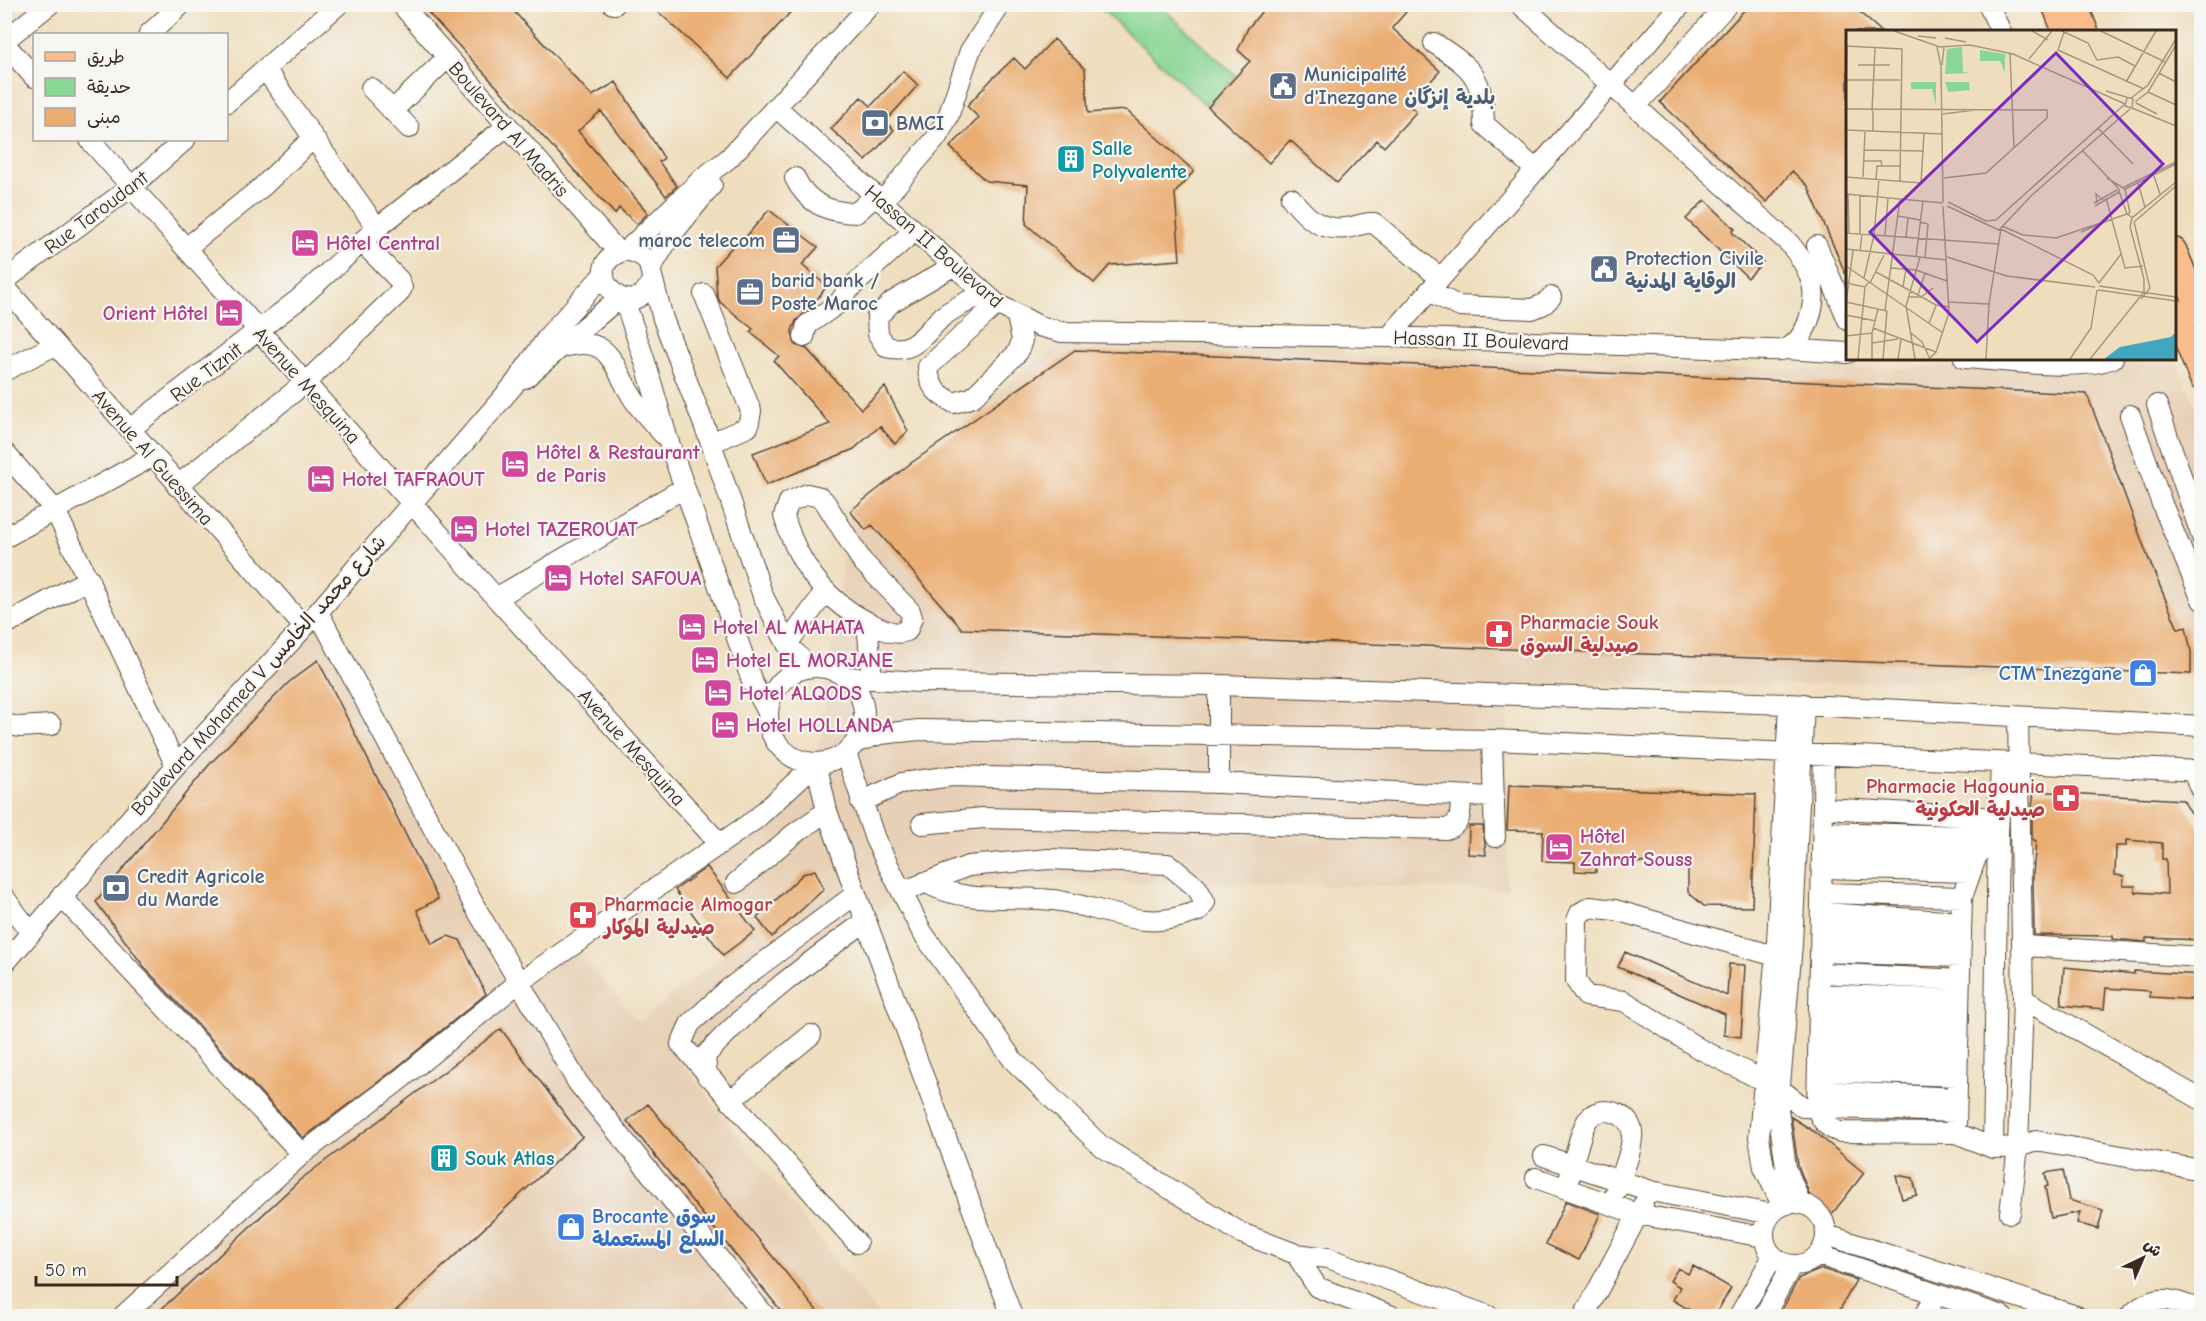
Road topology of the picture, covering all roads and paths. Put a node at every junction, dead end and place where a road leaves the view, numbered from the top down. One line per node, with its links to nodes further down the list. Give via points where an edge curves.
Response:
1 (50, 4): 17 (street)
2 (182, 4): 16 (street)
3 (339, 4): 20 (street)
4 (401, 4): 19 (street, Boulevard Al Madris)
5 (871, 4): 26 (street)
6 (1001, 4): 38 (street, via 970,51 948,117 937,137)
7 (1520, 4): 22 (street)
8 (1682, 4): 22 (street)
9 (1728, 4): 25 (street)
10 (1988, 4): 13 (street)
11 (2054, 4): 14 (main road)
12 (2075, 4): 15 (main road)
13 (2000, 30)
14 (2064, 30)
15 (2085, 30)
16 (150, 33)
17 (4, 43): 21 (street)
18 (1434, 43): 34 (street, via 1475,75 1483,96 1484,124)
19 (447, 58): 27 (street); 28 (street, Boulevard Al Madris)
20 (265, 69): 24 (street); 30 (street)
21 (33, 76)
22 (1611, 84): 25 (street); 34 (street)
23 (371, 88): 27 (street)
24 (228, 101)
25 (1636, 106): 65 (street, via 1799,255 1812,284 1813,298 1805,327)
26 (777, 108): 33 (street); 38 (street, Hassan II Boulevard)
27 (392, 111): 29 (street)
28 (506, 127): 39 (street, Rue Tiznit); 44 (street, Boulevard Al Madris)
29 (409, 128)
30 (313, 138): 39 (street); 43 (street, via 262,187)
31 (91, 141): 36 (street, Avenue Mesquina)
32 (184, 141): 36 (street, Rue Taroudant)
33 (728, 159): 44 (street); 48 (street, via 669,238)
34 (1536, 170): 50 (street)
35 (795, 178): 38 (street, via 824,210 856,213)
36 (131, 187): 43 (street, Avenue Mesquina); 49 (street, Rue Taroudant)
37 (1291, 198): 50 (street, via 1306,217 1322,227 1374,223)
38 (879, 199): 40 (street, Hassan II Boulevard)
39 (377, 228): 41 (street, Rue Tiznit)
40 (914, 231): 46 (street, Hassan II Boulevard); 61 (street, via 847,291 839,303 807,326)
41 (363, 243): 60 (street, Rue Tiznit); 71 (street, via 399,279 402,288)
42 (1817, 246): 57 (street)
43 (186, 248): 60 (street, Avenue Mesquina)
44 (622, 252): 47 (street, via 606,265); 48 (street, via 642,255)
45 (2176, 252): 59 (main road)
46 (953, 266): 55 (street, Hassan II Boulevard); 55 (street, via 892,302 877,316 878,334 886,347 899,350 917,343 945,315)
47 (604, 274): 54 (street, via 608,288); 72 (street, Boulevard Mohamed V شارع محمد الخامس, via 550,334)
48 (652, 274): 54 (street, via 644,293 631,299); 77 (street, via 666,328)
49 (4, 281)
50 (1435, 285): 53 (street, via 1458,306 1532,309); 62 (street)
51 (4, 286): 63 (street, Avenue Al Guessima)
52 (704, 294): 77 (street, via 751,411 748,427)
53 (1551, 297)
54 (621, 298): 64 (street, Boulevard Mohamed V شارع محمد الخامس); 76 (street)
55 (991, 299): 58 (street, Hassan II Boulevard); 58 (street, via 928,368 937,394 954,403 973,397 990,382 1018,352 1022,340)
56 (2176, 313): 70 (main road)
57 (1846, 315)
58 (1017, 316): 62 (street, Hassan II Boulevard, via 1039,326 1086,334)
59 (2202, 317)
60 (259, 331): 71 (street, Avenue Mesquina); 75 (street, Rue Tiznit)
61 (804, 337)
62 (1389, 337): 65 (street, Hassan II Boulevard)
63 (54, 345): 69 (street); 75 (street, Avenue Al Guessima)
64 (564, 347): 72 (street, Boulevard Mohamed V شارع محمد الخامس); 76 (street, via 593,344 606,351 638,406)
65 (1785, 349): 66 (street, Hassan II Boulevard)
66 (1846, 353)
67 (2004, 360): 68 (street)
68 (2109, 360)
69 (4, 371)
70 (2202, 380)
71 (306, 382): 80 (street); 82 (street, Avenue Mesquina)
72 (513, 386): 82 (street, Boulevard Mohamed V شارع محمد الخامس)
73 (2157, 405): 84 (street)
74 (2130, 415): 89 (street)
75 (130, 429): 79 (street, Avenue Al Guessima)
76 (667, 437): 81 (street)
77 (711, 443): 94 (street, via 763,596)
78 (4, 452): 83 (street)
79 (153, 456): 80 (street, Avenue Al Guessima); 83 (street)
80 (177, 486): 93 (street, Avenue Al Guessima)
81 (684, 488): 88 (street); 100 (street, via 753,684)
82 (412, 502): 88 (street, Avenue Mesquina); 90 (street, Boulevard Mohamed V شارع محمد الخامس)
83 (55, 510): 85 (street); 86 (street)
84 (2202, 537)
85 (4, 538)
86 (89, 579): 92 (street); 112 (street)
87 (825, 592): 91 (street); 91 (street, via 795,549 784,516 789,502 807,495 825,502 862,561 910,611 912,618 907,631 900,633); 94 (street)
88 (496, 598): 124 (street, Avenue Mesquina)
89 (2202, 600)
90 (318, 612): 93 (street, Boulevard Mohamed V شارع محمد الخامس); 146 (street)
91 (867, 623): 97 (street)
92 (4, 625)
93 (304, 627): 112 (street, Boulevard Mohamed V شارع محمد الخامس)
94 (787, 644): 95 (street)
95 (809, 667): 96 (street, via 823,667); 100 (street, via 781,682)
96 (847, 677): 97 (street); 107 (street, via 862,701 863,728)
97 (872, 679): 98 (street)
98 (1220, 686): 99 (street); 105 (street)
99 (1797, 704): 101 (street); 108 (street)
100 (768, 712): 110 (street, via 776,741 787,753)
101 (2018, 718): 104 (street, via 2114,713); 111 (street)
102 (4, 724): 103 (street, via 20,728)
103 (51, 725)
104 (2202, 726)
105 (1218, 735): 106 (street); 107 (street, via 919,730 880,734); 114 (street)
106 (1492, 741): 108 (street); 117 (street)
107 (852, 747): 110 (street, via 832,761); 118 (street)
108 (1795, 753): 109 (street); 140 (street)
109 (1824, 755): 111 (street); 119 (street)
110 (816, 763): 120 (street); 124 (street, via 769,809)
111 (2010, 763): 113 (street); 122 (street); 139 (street)
112 (176, 766): 131 (street, Boulevard Mohamed V شارع محمد الخامس)
113 (2197, 771): 115 (street)
114 (1219, 783): 116 (street); 118 (street, via 952,776 902,783)
115 (2202, 792)
116 (1461, 796): 117 (street); 121 (street, via 1459,821 1446,829 983,818)
117 (1492, 797): 123 (street)
118 (861, 802): 129 (street)
119 (1825, 808): 122 (street); 125 (street)
120 (827, 811): 128 (street); 130 (street)
121 (922, 824)
122 (1998, 827): 125 (street); 126 (street); 162 (street)
123 (1495, 837)
124 (719, 843): 146 (street)
125 (1824, 850): 126 (street); 134 (street)
126 (1973, 864): 133 (street)
127 (925, 882): 127 (street, via 968,866 1002,862 1168,864 1197,888 1205,902 1199,911 1176,919 1147,920 1016,896 963,896 938,890); 129 (street)
128 (735, 883)
129 (902, 892): 178 (street, via 922,932 1013,1060 1101,1146 1241,1233)
130 (856, 894): 135 (street); 154 (street, via 737,982 690,1023 681,1044)
131 (61, 896): 137 (street, Boulevard Mohamed V شارع محمد الخامس); 163 (street)
132 (4, 897): 137 (street)
133 (1962, 897): 134 (street); 136 (street)
134 (1823, 903): 136 (street); 138 (street)
135 (866, 921): 154 (street, via 727,1031 705,1056); 186 (street)
136 (1961, 929): 138 (street); 141 (street)
137 (31, 933): 143 (street, Boulevard Mohamed V شارع محمد الخامس)
138 (1822, 943): 141 (street); 144 (street)
139 (2024, 946): 142 (street); 147 (street)
140 (1781, 948): 155 (street); 155 (street, via 1615,910 1590,907 1577,920 1576,981 1586,996 1624,1001 1698,1048)
141 (1960, 957): 145 (street)
142 (2202, 957)
143 (4, 964)
144 (1821, 974): 145 (street); 148 (street)
145 (1960, 980): 149 (street)
146 (518, 983): 163 (street); 185 (street, via 578,1083)
147 (2023, 999): 157 (street); 161 (street)
148 (1820, 1004): 149 (street); 152 (street)
149 (1959, 1009): 151 (street)
150 (811, 1035): 158 (street)
151 (1958, 1038): 152 (street); 153 (street)
152 (1819, 1052): 153 (street); 156 (street)
153 (1958, 1067): 159 (street)
154 (707, 1076): 158 (street)
155 (1772, 1086): 156 (street, via 1803,1107); 172 (street, via 1786,1168)
156 (1817, 1100): 159 (street); 160 (street, via 1826,1125 1840,1132)
157 (2202, 1100)
158 (730, 1101): 177 (street)
159 (1956, 1105): 160 (street)
160 (1956, 1133): 162 (street)
161 (2018, 1147): 162 (street); 166 (street, via 2036,1141); 173 (street)
162 (1993, 1148)
163 (302, 1154): 184 (street)
164 (1544, 1156): 165 (street)
165 (1573, 1164): 168 (street); 168 (street, via 1589,1119 1598,1112 1614,1112 1627,1120 1633,1136); 169 (street)
166 (2202, 1170)
167 (1536, 1178): 169 (street)
168 (1620, 1179): 170 (street); 171 (street)
169 (1566, 1188): 171 (street)
170 (1651, 1191): 172 (street); 174 (street)
171 (1612, 1205): 174 (street)
172 (1784, 1207): 175 (street, via 1814,1209 1821,1216); 176 (street)
173 (2010, 1213)
174 (1637, 1214): 176 (street); 189 (street)
175 (1827, 1235): 179 (street); 194 (street)
176 (1764, 1237): 180 (street)
177 (857, 1243)
178 (1296, 1254): 187 (street, via 1317,1287); 188 (street, via 1328,1258)
179 (1819, 1255): 181 (street, via 1812,1261); 182 (street)
180 (1773, 1256): 181 (street); 190 (street)
181 (1792, 1265): 191 (street)
182 (1936, 1294): 192 (street); 193 (street)
183 (2202, 1310): 195 (street, via 2162,1298 2141,1306)
184 (123, 1317)
185 (765, 1317)
186 (1012, 1317)
187 (1392, 1317)
188 (1489, 1317)
189 (1584, 1317)
190 (1739, 1317)
191 (1764, 1317)
192 (1924, 1317)
193 (2002, 1317)
194 (2076, 1317)
195 (2130, 1317)

